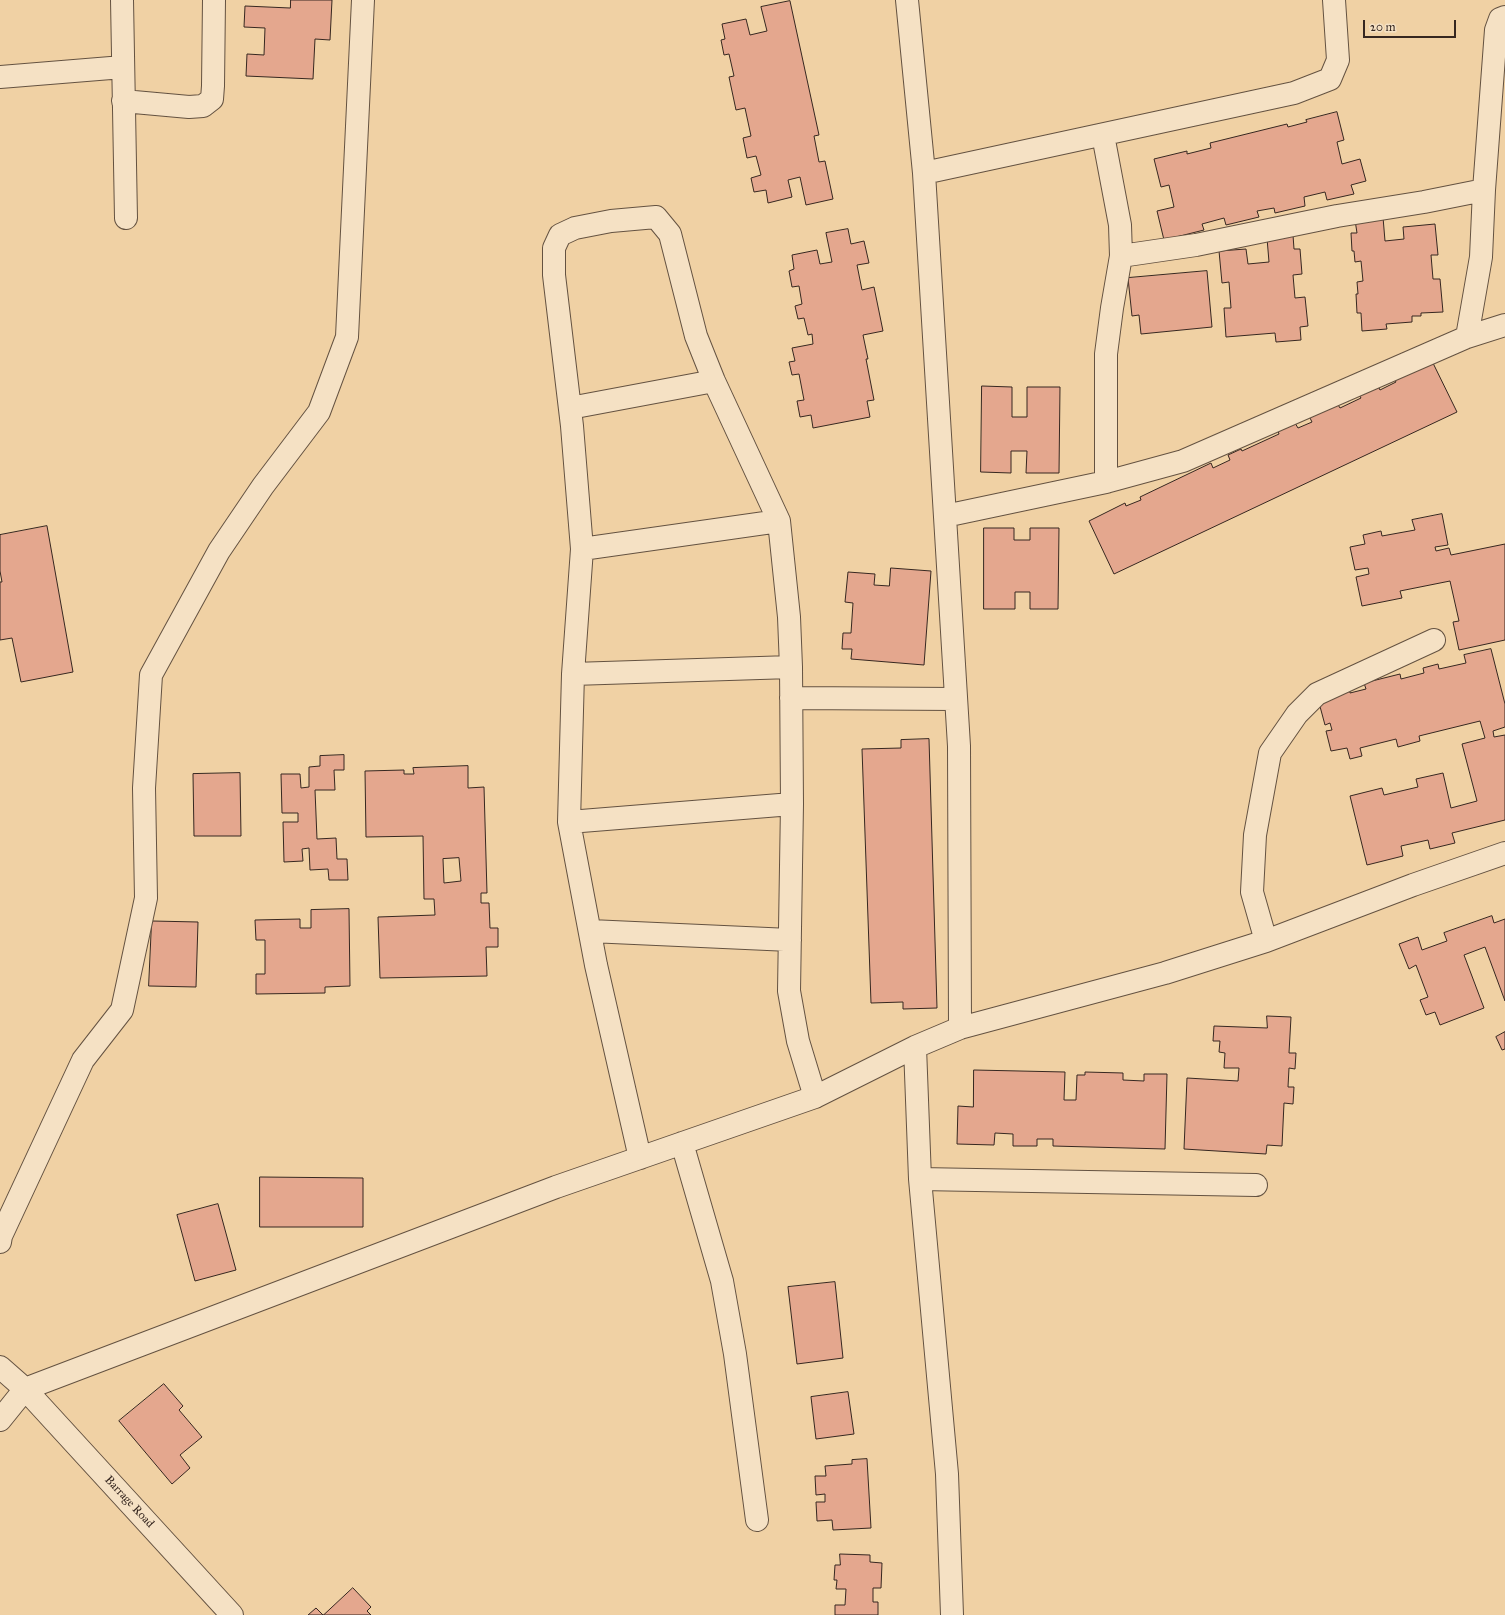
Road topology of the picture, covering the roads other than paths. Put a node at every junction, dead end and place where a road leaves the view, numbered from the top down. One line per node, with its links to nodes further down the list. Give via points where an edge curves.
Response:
1 (122, 0): 7 (street)
2 (214, 0): 9 (street, via 212,100 203,106 189,107)
3 (363, 0): 41 (street, via 347,338 319,412 263,486 219,551 151,675 144,788 146,898 122,1010 83,1060)
4 (907, 0): 11 (street)
5 (1334, 0): 10 (street, via 1338,60 1330,79 1294,93)
6 (1505, 17): 12 (street, via 1500,19 1496,30)
7 (123, 67): 8 (street); 9 (street)
8 (0, 77)
9 (123, 101): 13 (street)
10 (1103, 134): 11 (street); 14 (street, via 1120,225)
11 (924, 173): 20 (street)
12 (1484, 190): 14 (street, via 1337,216 1196,245); 16 (street, via 1481,257)
13 (126, 218)
14 (1121, 256): 19 (street, via 1106,354)
15 (1505, 325): 16 (street)
16 (1468, 337): 19 (street, via 1183,461)
17 (714, 381): 18 (street); 18 (street, via 696,336 670,234 656,218 575,228 560,236 554,248 554,275); 21 (street)
18 (570, 408): 22 (street)
19 (1106, 482): 20 (street)
20 (945, 516): 27 (street)
21 (779, 521): 22 (street); 24 (street, via 789,617)
22 (582, 549): 25 (street)
23 (1434, 640): 33 (street, via 1317,694 1297,714 1270,753 1255,835 1252,892)
24 (790, 667): 25 (street); 26 (street)
25 (573, 674): 29 (street)
26 (790, 698): 27 (street); 28 (street)
27 (956, 699): 34 (street, via 959,746)
28 (792, 804): 29 (street); 32 (street)
29 (569, 822): 31 (street)
30 (1505, 853): 33 (street)
31 (590, 932): 32 (street); 38 (street)
32 (790, 940): 36 (street, via 789,991 798,1041)
33 (1266, 941): 34 (street, via 1165,973)
34 (960, 1028): 35 (street)
35 (915, 1047): 36 (street); 39 (street)
36 (815, 1097): 37 (street)
37 (682, 1143): 38 (street); 45 (street, via 722,1281 735,1354)
38 (640, 1158): 43 (street, via 548,1190)
39 (920, 1179): 40 (street); 47 (street, via 947,1474)
40 (1256, 1185)
41 (0, 1242)
42 (0, 1367): 43 (street, Barrage Road)
43 (26, 1389): 44 (street); 46 (street, Barrage Road)
44 (0, 1420)
45 (757, 1520)
46 (225, 1611)
47 (952, 1615)

